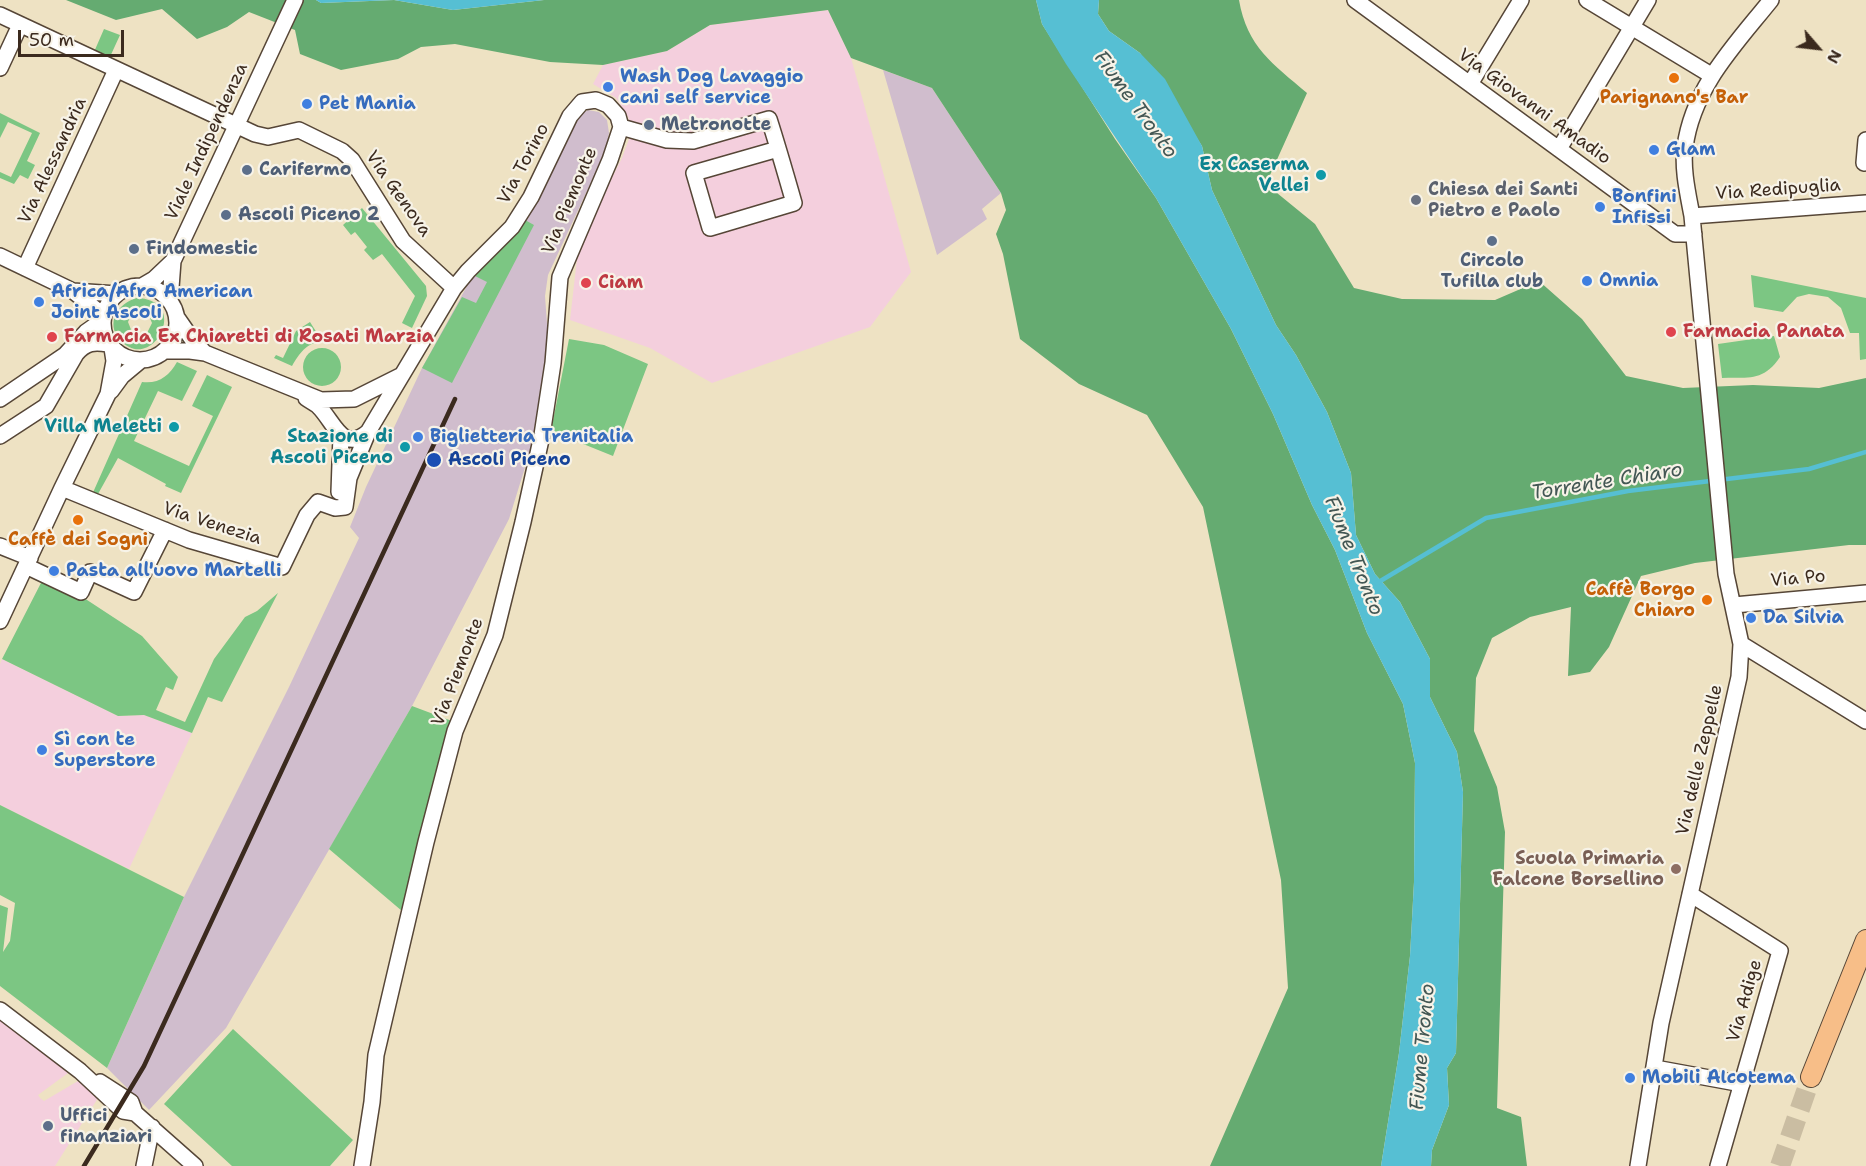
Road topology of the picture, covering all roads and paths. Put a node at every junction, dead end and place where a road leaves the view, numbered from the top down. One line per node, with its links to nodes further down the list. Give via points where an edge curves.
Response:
1 (295, 0): 15 (street, Viale Indipendenza)
2 (1355, 0): 7 (street, Via Giovanni Amadio)
3 (1521, 0): 14 (street)
4 (1587, 0): 10 (street)
5 (1648, 0): 10 (street)
6 (1771, 0): 13 (street, Via delle Zeppelle)
7 (1375, 6): 14 (street, Via Giovanni Amadio)
8 (0, 15): 9 (street, Via Genova)
9 (20, 25): 11 (street); 12 (street, Via Genova)
10 (1632, 27): 13 (street); 19 (street)
11 (0, 68)
12 (116, 70): 15 (street, Via Genova); 26 (street, Via Alessandria)
13 (1711, 75): 22 (street, Via delle Zeppelle, via 1690,120 1685,148)
14 (1470, 84): 19 (street, Via Giovanni Amadio)
15 (235, 126): 25 (street, Viale Indipendenza); 28 (street, Via Genova, via 268,137 299,130 342,151 352,160 403,241)
16 (621, 127): 18 (street, via 667,140 693,141 769,119); 28 (street, Via Torino, via 618,116 608,105 596,100 582,102 570,116 512,227); 69 (street, Via Piemonte, via 560,276 542,435 523,522 495,635 455,731 426,842 376,1055)
17 (1866, 140): 20 (street)
18 (778, 149): 18 (street, via 694,173 710,228 794,203)
19 (1558, 149): 23 (street, Via Giovanni Amadio, via 1675,234)
20 (1864, 163)
21 (1866, 203): 22 (street, Via Redipuglia)
22 (1692, 216): 23 (street, Via delle Zeppelle)
23 (1694, 234): 56 (street, Via delle Zeppelle, via 1726,574)
24 (0, 256): 26 (street)
25 (173, 261): 27 (street, Viale Indipendenza); 32 (street, Viale Indipendenza)
26 (25, 268): 29 (street)
27 (142, 286): 30 (street, Viale Indipendenza); 32 (street, via 163,293)
28 (454, 288): 41 (street)
29 (73, 291): 30 (street); 31 (street)
30 (117, 294): 33 (street)
31 (85, 301): 33 (street); 35 (street)
32 (170, 301): 34 (street, Viale Indipendenza)
33 (103, 318): 35 (street); 36 (street)
34 (178, 319): 37 (street, via 173,342); 38 (street, Viale Indipendenza)
35 (86, 332): 40 (street, via 65,355)
36 (110, 346): 39 (street, via 129,360); 43 (street, via 90,342 82,347); 44 (street, via 114,361)
37 (166, 351): 38 (street); 39 (street)
38 (205, 353): 42 (street)
39 (140, 361): 44 (street)
40 (41, 372): 43 (street); 45 (street)
41 (403, 375): 46 (street); 47 (street)
42 (289, 387): 46 (street, via 321,400); 48 (street, via 318,406)
43 (56, 390): 49 (street, via 46,406)
44 (108, 394): 50 (street)
45 (0, 399)
46 (351, 400): 47 (street, via 361,401 371,411); 48 (street, via 334,412)
47 (370, 429): 48 (street, via 355,439); 51 (street, via 349,478 345,507)
48 (337, 430): 51 (street, via 339,488)
49 (0, 436)
50 (62, 488): 52 (street, Via Venezia); 54 (street)
51 (335, 508): 52 (street, Via Venezia, via 318,502 307,515 282,567)
52 (165, 530): 54 (street, via 134,592 90,572 81,592)
53 (0, 546): 54 (street)
54 (28, 562): 57 (street)
55 (1866, 593): 56 (street, Via Po)
56 (1734, 605): 58 (street, Via delle Zeppelle)
57 (0, 621)
58 (1741, 644): 59 (street); 60 (street, Via delle Zeppelle, via 1739,677)
59 (1866, 721)
60 (1690, 894): 63 (street, Via delle Zeppelle); 65 (street, Via Adige, via 1780,951)
61 (1866, 940): 64 (main road)
62 (0, 1010): 66 (street, via 80,1071 121,1095)
63 (1654, 1068): 65 (street); 70 (street, Via delle Zeppelle)
64 (1811, 1077)
65 (1742, 1084): 71 (street, Via Adige)
66 (152, 1127): 67 (street); 68 (street)
67 (144, 1166)
68 (195, 1166)
69 (362, 1166)
70 (1638, 1166)
71 (1718, 1166)

